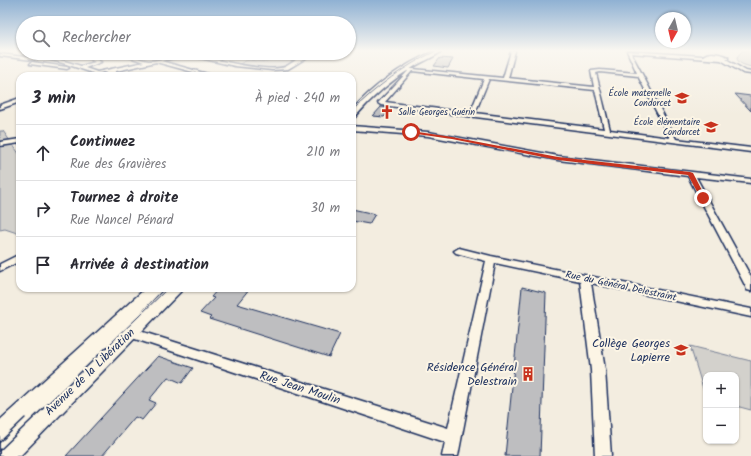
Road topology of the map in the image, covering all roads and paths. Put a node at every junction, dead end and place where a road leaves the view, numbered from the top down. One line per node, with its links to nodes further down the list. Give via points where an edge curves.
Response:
1 (390, 72): 16 (street)
2 (403, 72): 20 (street, via 388,80)
3 (406, 72): 21 (street, via 382,103)
4 (431, 72): 12 (street)
5 (507, 72): 13 (street)
6 (593, 72): 14 (street)
7 (609, 72): 10 (street)
8 (639, 72): 10 (street)
9 (745, 72): 11 (street)
10 (640, 75): 24 (street)
11 (751, 76)
12 (487, 78): 13 (street); 21 (street)
13 (505, 80): 14 (street)
14 (597, 89): 23 (street)
15 (0, 100): 18 (street)
16 (356, 100)
17 (16, 101): 18 (street)
18 (13, 102): 19 (street)
19 (0, 107)
20 (356, 111)
21 (472, 114): 23 (street)
22 (356, 128): 28 (street, via 428,134 558,158)
23 (607, 131): 24 (street)
24 (674, 140): 27 (street)
25 (16, 142): 26 (street)
26 (0, 144)
27 (751, 150)
28 (690, 173): 29 (street); 35 (street)
29 (751, 181)
30 (459, 252): 32 (street, Rue du Général Delestraint)
31 (16, 259): 33 (street)
32 (491, 259): 34 (street, Rue du Général Delestraint); 41 (street)
33 (0, 268)
34 (585, 278): 38 (street, Rue du Général Delestraint); 44 (street, via 598,370)
35 (751, 287)
36 (152, 292): 40 (street, Avenue de la Libération)
37 (172, 292): 39 (street, Avenue de la Libération)
38 (751, 313)
39 (130, 333): 41 (street, Rue Jean Moulin); 42 (street, Avenue de la Libération)
40 (0, 434)
41 (453, 437): 43 (street)
42 (4, 456)
43 (450, 456)
44 (604, 456)

